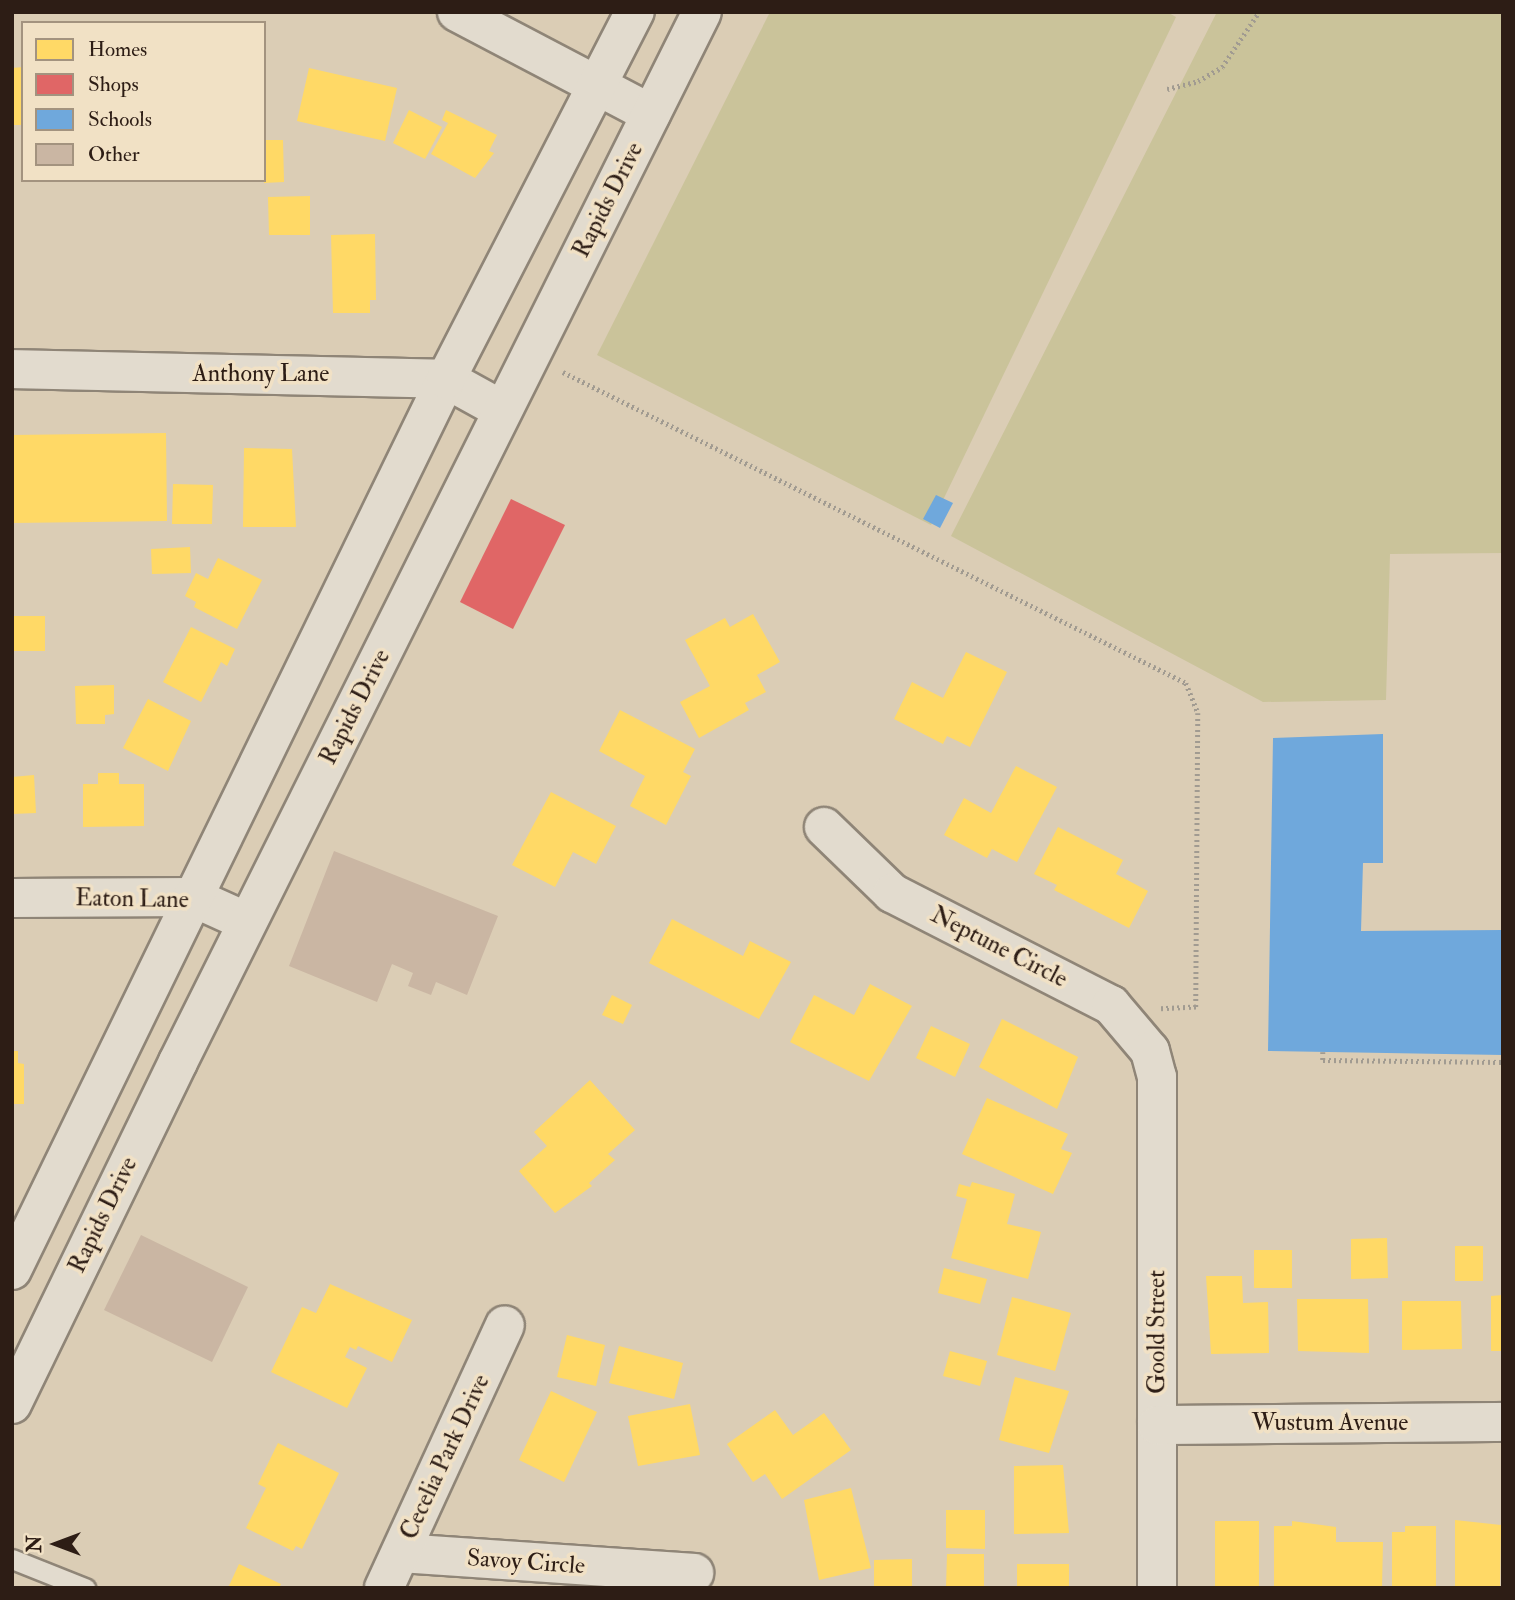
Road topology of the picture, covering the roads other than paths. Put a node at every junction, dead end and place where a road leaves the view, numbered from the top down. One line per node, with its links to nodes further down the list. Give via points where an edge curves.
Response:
1 (457, 12): 4 (street)
2 (635, 12): 4 (street)
3 (702, 12): 5 (street, Rapids Drive)
4 (597, 85): 5 (street); 7 (street)
5 (651, 114): 8 (street, Rapids Drive)
6 (12, 369): 7 (street, Anthony Lane)
7 (446, 379): 8 (street, Anthony Lane); 10 (street)
8 (502, 410): 12 (street, Rapids Drive)
9 (824, 827): 13 (street, Neptune Circle, via 892,893 1111,1005 1133,1025 1150,1051)
10 (192, 897): 11 (street, Eaton Lane); 12 (street, Eaton Lane); 14 (street)
11 (12, 898)
12 (247, 922): 16 (street, Rapids Drive)
13 (1157, 1077): 19 (street, Goold Street)
14 (12, 1270)
15 (505, 1325): 20 (street, Cecelia Park Drive)
16 (24, 1349): 17 (street, Rapids Drive)
17 (12, 1404)
18 (1503, 1422): 19 (street, Wustum Avenue)
19 (1157, 1425): 25 (street, Goold Street)
20 (401, 1553): 22 (street, Savoy Circle); 24 (street, Cecelia Park Drive)
21 (12, 1559): 23 (lane)
22 (694, 1573)
23 (85, 1588)
24 (384, 1588)
25 (1157, 1588)

